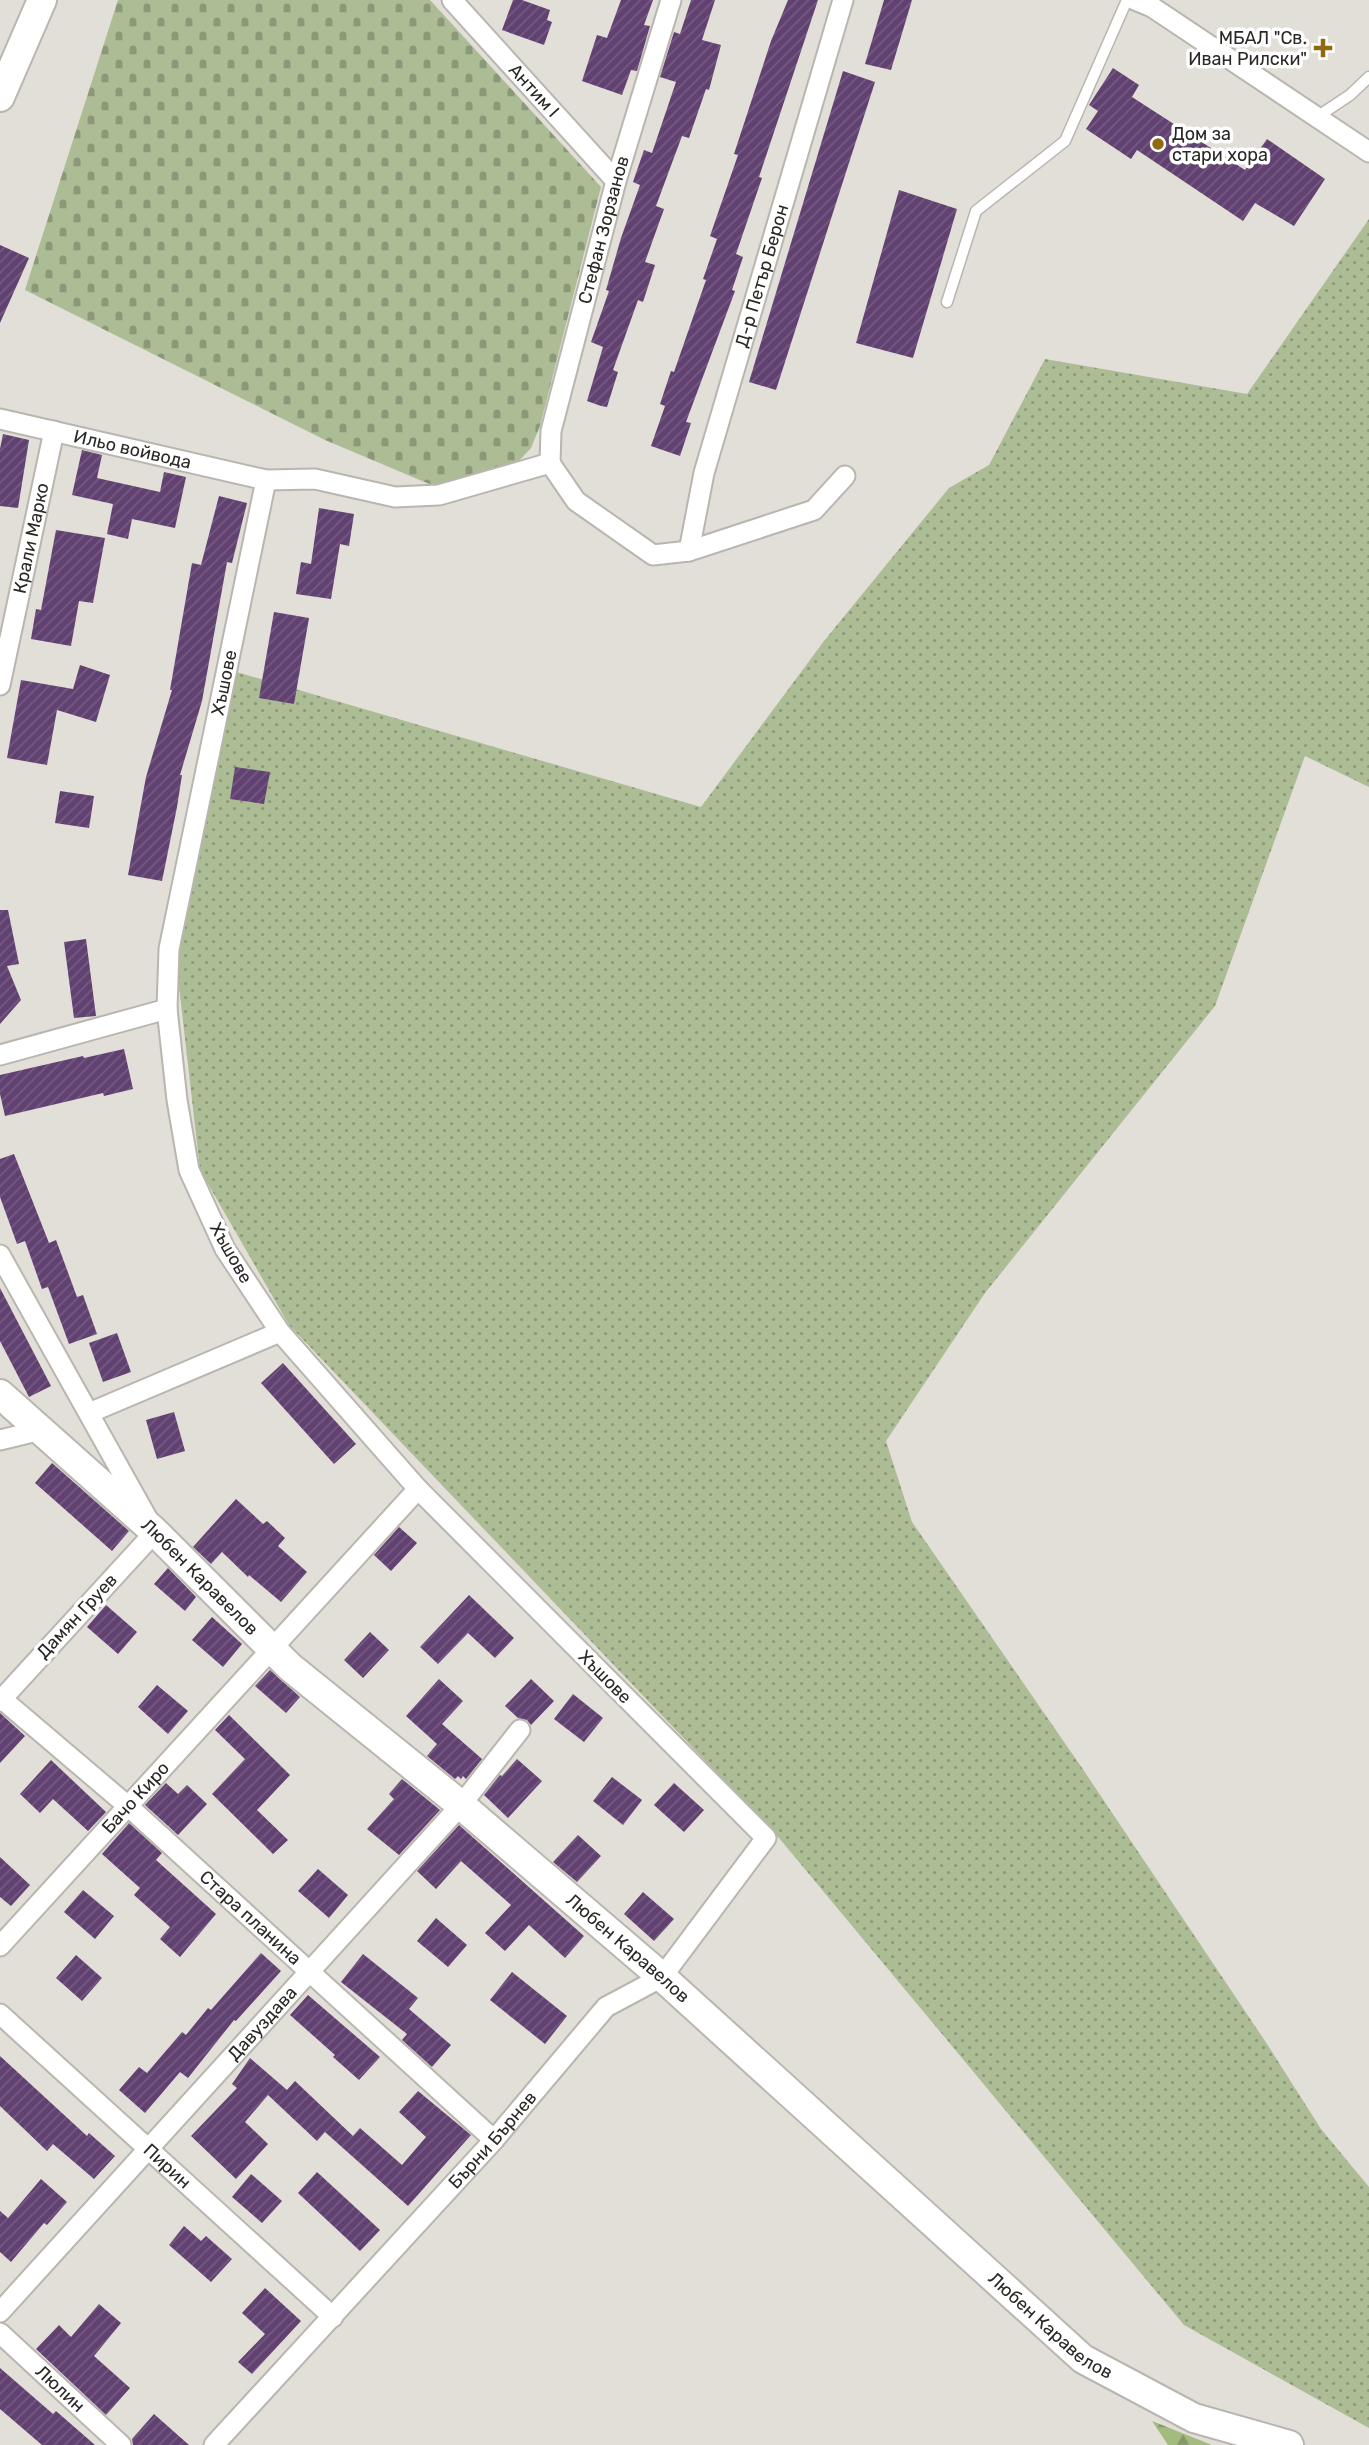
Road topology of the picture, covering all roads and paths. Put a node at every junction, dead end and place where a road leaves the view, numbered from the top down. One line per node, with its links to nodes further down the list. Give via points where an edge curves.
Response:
1 (42, 0): 8 (street)
2 (671, 0): 11 (street, Стефан Зорзанов)
3 (842, 0): 18 (street, Д-р Петър Берон, via 704,473)
4 (1127, 0): 12 (lane, via 1065,141 976,211)
5 (1135, 0): 9 (street)
6 (461, 4): 11 (street, Антим I)
7 (1369, 77): 9 (lane)
8 (0, 97)
9 (1317, 117): 10 (street)
10 (1369, 152)
11 (616, 181): 15 (street, Стефан Зорзанов, via 551,431)
12 (947, 302)
13 (0, 419): 14 (street, Ильо войвода)
14 (54, 432): 17 (street, Ильо войвода); 19 (street, Крали Марко)
15 (550, 463): 17 (street, Ильо войвода, via 439,495 395,497 315,480); 18 (street, via 576,501 653,555)
16 (845, 477): 18 (street, via 814,510)
17 (266, 480): 20 (street, Хъшове, via 169,949)
18 (689, 551)
19 (0, 685)
20 (167, 1009): 21 (street); 23 (street, Хъшове, via 189,1170 225,1249)
21 (0, 1055)
22 (0, 1255): 25 (street)
23 (280, 1332): 25 (street); 28 (street, Хъшове)
24 (0, 1394): 26 (street, Любен Каравелов)
25 (89, 1413): 29 (street)
26 (41, 1430): 27 (street); 29 (street, Любен Каравелов)
27 (0, 1440)
28 (418, 1489): 30 (street, Бачо Киро); 35 (street, Хъшове)
29 (155, 1532): 30 (street, Любен Каравелов); 31 (street, Дамян Груев)
30 (271, 1648): 33 (street, Любен Каравелов); 34 (street, Бачо Киро)
31 (1, 1700): 34 (street, Стара планина)
32 (520, 1730): 33 (street, Давуздава)
33 (461, 1805): 37 (street, Давуздава); 38 (street, Любен Каравелов)
34 (129, 1807): 36 (street, Бачо Киро); 37 (street, Стара планина)
35 (765, 1838): 38 (street, Бърни Бърнев)
36 (0, 1946)
37 (309, 1972): 40 (street, Стара планина); 41 (street, Давуздава)
38 (662, 1977): 40 (street, Бърни Бърнев, via 606,2007); 47 (street, Любен Каравелов, via 1083,2359 1194,2418)
39 (0, 2014): 41 (street, Пирин)
40 (494, 2140): 43 (street, Бърни Бърнев)
41 (148, 2149): 42 (street, Давуздава); 43 (street, Пирин)
42 (0, 2312)
43 (333, 2317): 46 (street, Бърни Бърнев)
44 (0, 2333): 45 (street, Люлин)
45 (121, 2445)
46 (214, 2445)
47 (1289, 2445)

